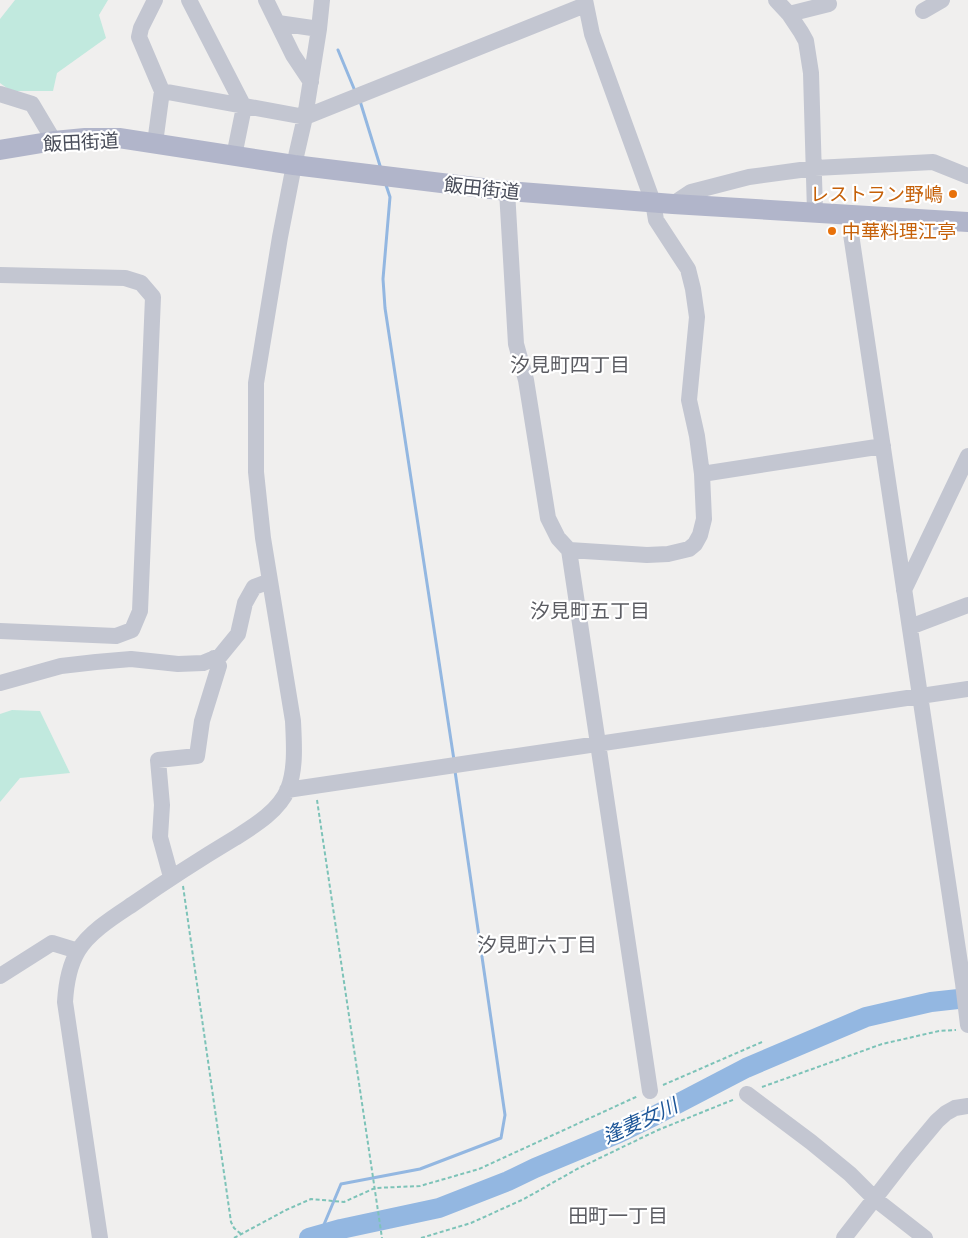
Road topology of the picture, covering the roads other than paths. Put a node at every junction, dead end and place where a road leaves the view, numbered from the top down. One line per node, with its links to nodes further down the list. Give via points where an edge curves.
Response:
1 (155, 0): 14 (street, via 139,36)
2 (189, 0): 16 (street)
3 (266, 0): 11 (street)
4 (322, 0): 12 (street)
5 (776, 0): 10 (street)
6 (942, 0): 9 (street)
7 (585, 2): 17 (street); 26 (street, via 592,34)
8 (829, 4): 10 (street)
9 (923, 11)
10 (789, 14): 23 (street, via 806,42 811,73)
11 (278, 23): 12 (street); 13 (street, via 293,55)
12 (320, 29): 13 (street)
13 (311, 82): 17 (street)
14 (162, 91): 16 (street); 19 (street)
15 (0, 94): 18 (street, via 32,104)
16 (244, 107): 17 (street); 21 (street)
17 (305, 117): 22 (street)
18 (54, 141): 19 (main road, 飯田街道, via 119,138); 20 (main road, 飯田街道)
19 (155, 143): 21 (main road, 飯田街道)
20 (0, 150)
21 (234, 156): 22 (main road, 飯田街道)
22 (294, 165): 25 (main road, 飯田街道); 36 (street, via 256,383 256,472)
23 (815, 168): 24 (street, via 932,162); 27 (street, via 749,177 691,192); 28 (street)
24 (968, 176)
25 (507, 191): 26 (main road, 飯田街道); 35 (street, via 516,344 526,380 548,518 558,538)
26 (654, 202): 27 (main road, 飯田街道); 34 (street, via 656,220 688,269 693,288 698,317 689,400 698,436)
27 (673, 204): 28 (main road, 飯田街道)
28 (815, 212): 29 (main road, 飯田街道)
29 (848, 214): 30 (main road, 飯田街道); 32 (street)
30 (968, 222)
31 (0, 275): 40 (street, via 125,278 141,283 153,297 140,611 132,630 116,636)
32 (883, 446): 34 (street); 37 (street)
33 (968, 456): 37 (street)
34 (702, 474): 35 (street, via 704,519 695,544 689,549 647,555)
35 (569, 550): 45 (street)
36 (270, 581): 41 (street, via 254,587 245,603 238,634 220,656); 46 (street, via 295,744)
37 (904, 590): 39 (street)
38 (968, 605): 39 (street)
39 (910, 628): 44 (street)
40 (0, 631)
41 (214, 658): 42 (street, via 203,663 131,659 78,664); 47 (street, via 219,666 202,721 198,756 158,760 162,805 160,837)
42 (0, 683)
43 (968, 689): 44 (street)
44 (920, 697): 45 (street); 50 (street, via 964,988)
45 (599, 743): 46 (street); 51 (street)
46 (287, 790): 47 (street, via 271,812)
47 (176, 874): 48 (street, via 100,926)
48 (78, 951): 49 (street, via 52,943); 55 (street, via 67,982 65,1002)
49 (0, 976)
50 (965, 1027)
51 (650, 1091)
52 (747, 1094): 54 (street, via 850,1174)
53 (968, 1106): 54 (street, via 955,1108 937,1121)
54 (876, 1200): 56 (street); 57 (street)
55 (100, 1238)
56 (844, 1238)
57 (925, 1238)

